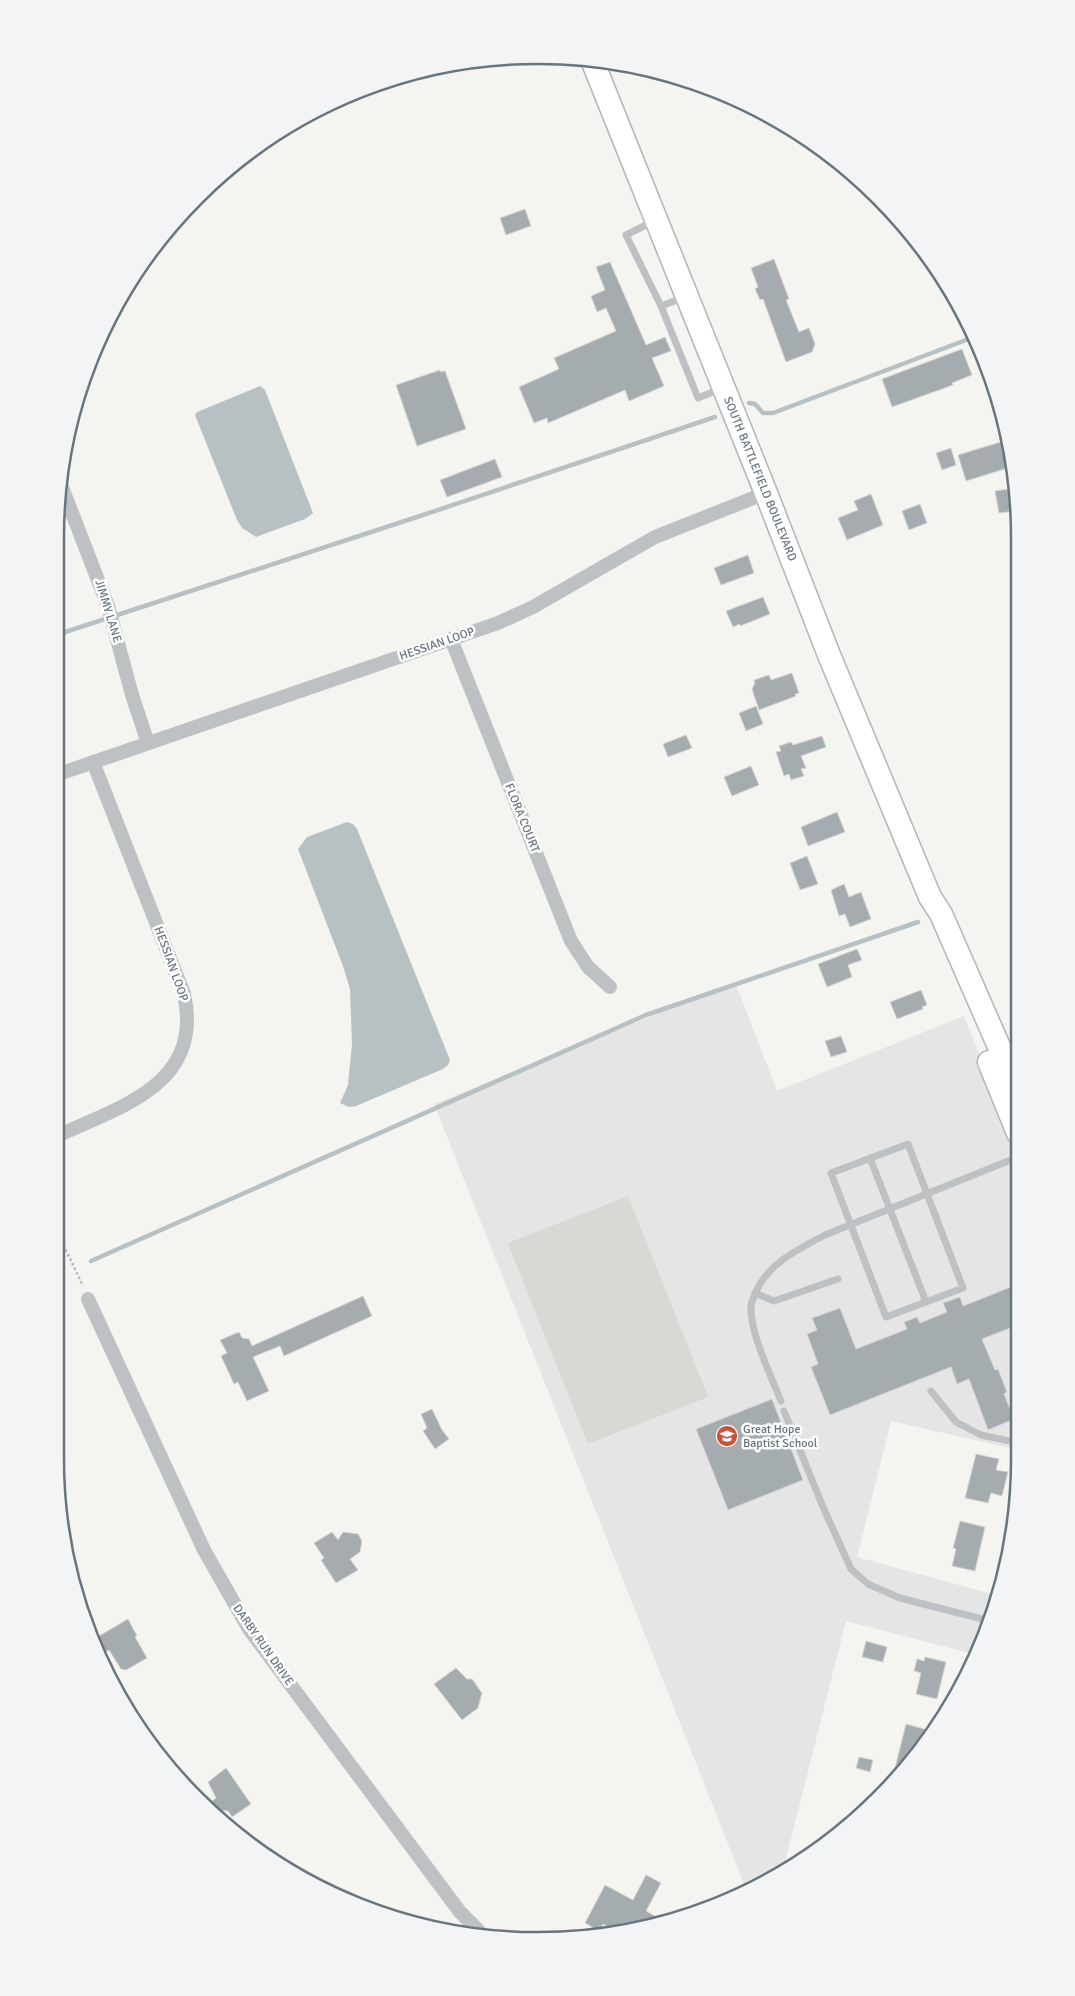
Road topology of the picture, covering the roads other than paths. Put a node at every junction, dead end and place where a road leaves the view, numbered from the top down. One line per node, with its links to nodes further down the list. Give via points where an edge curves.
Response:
1 (595, 68): 2 (main road, SOUTH BATTLEFIELD BOULEVARD)
2 (656, 220): 3 (main road, SOUTH BATTLEFIELD BOULEVARD); 4 (lane, via 626,235)
3 (687, 296): 4 (lane); 5 (main road, SOUTH BATTLEFIELD BOULEVARD)
4 (661, 306): 5 (lane, via 698,398)
5 (723, 388): 6 (main road, SOUTH BATTLEFIELD BOULEVARD)
6 (766, 493): 8 (street, HESSIAN LOOP, via 655,537 516,615); 12 (main road, SOUTH BATTLEFIELD BOULEVARD, via 829,655)
7 (66, 497): 9 (street, JIMMY LANE, via 108,606)
8 (451, 639): 9 (street, HESSIAN LOOP); 13 (street, FLORA COURT, via 571,941 581,960)
9 (148, 743): 10 (street, HESSIAN LOOP)
10 (94, 762): 11 (street, HESSIAN LOOP); 16 (street, HESSIAN LOOP, via 184,994 187,1022 177,1061 161,1082 132,1101)
11 (64, 772)
12 (930, 897): 14 (main road, SOUTH BATTLEFIELD BOULEVARD, via 942,914); 15 (main road, SOUTH BATTLEFIELD BOULEVARD, via 931,920)
13 (610, 987)
14 (1011, 1074)
15 (1011, 1116)
16 (64, 1133)
17 (870, 1158): 19 (lane, via 908,1144); 20 (lane); 21 (lane, via 831,1173)
18 (1011, 1160): 19 (lane)
19 (927, 1194): 20 (lane); 25 (lane, via 963,1288)
20 (890, 1209): 21 (lane); 25 (lane)
21 (850, 1225): 23 (lane, via 825,1235 778,1263 760,1283); 25 (lane, via 886,1317)
22 (838, 1279): 23 (lane, via 774,1301)
23 (755, 1294): 27 (lane, via 750,1305 753,1327)
24 (88, 1299): 31 (street, DARBY RUN DRIVE, via 204,1550 248,1629 460,1912)
25 (926, 1302)
26 (931, 1391): 29 (lane, via 956,1422 981,1435)
27 (781, 1401)
28 (784, 1411): 30 (lane, via 851,1569 868,1584 900,1598)
29 (1011, 1441)
30 (983, 1618)
31 (476, 1928)

